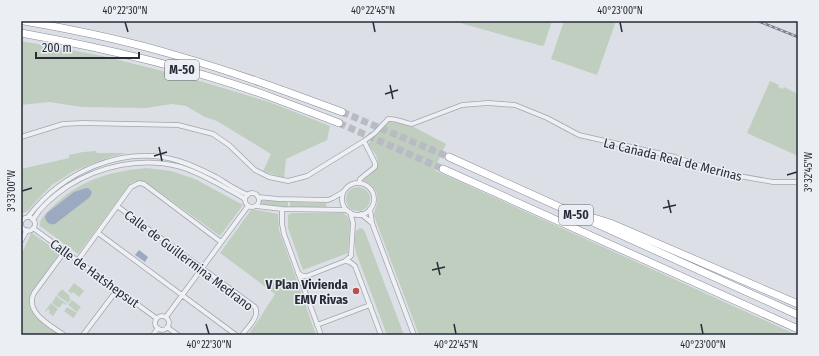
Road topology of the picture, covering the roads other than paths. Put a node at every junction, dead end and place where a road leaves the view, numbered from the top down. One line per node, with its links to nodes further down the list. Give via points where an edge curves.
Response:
1 (24, 21): 3 (highway, M-50, via 177,56 271,85)
2 (21, 32): 4 (highway, M-50, via 174,67 267,96)
3 (342, 112)
4 (339, 123)
5 (21, 137): 6 (street, La Cañada Real de Merinas, via 63,124 178,124 212,134 229,145 256,170 270,177 288,181 307,176)
6 (364, 141): 9 (street, La Cañada Real de Merinas, via 388,119 394,118 412,124 462,105 515,105 547,118 578,135 675,157 722,173 773,182); 10 (street, via 375,167)
7 (449, 157): 18 (highway, M-50)
8 (443, 169): 49 (highway, M-50)
9 (798, 182)
10 (359, 183): 11 (street, via 350,185); 20 (street, via 366,185 373,193 374,200)
11 (344, 192): 13 (street, via 328,200); 21 (street, via 342,201)
12 (248, 195): 13 (street, via 254,193); 14 (street); 23 (street, via 205,171 178,161 130,158 93,166 69,179 46,196)
13 (258, 197): 17 (street)
14 (245, 199): 16 (street); 24 (street, via 203,176 176,166 131,163 110,167 81,178 50,200)
15 (117, 206): 29 (street); 31 (street, via 131,187 144,184); 35 (street, Calle de Guillermina Medrano)
16 (248, 206): 17 (street); 31 (street)
17 (256, 206): 19 (street)
18 (563, 208): 41 (highway, via 610,223); 43 (highway, M-50)
19 (282, 209): 21 (street); 36 (street, via 282,229)
20 (370, 209): 22 (street); 25 (street)
21 (349, 211): 22 (street); 34 (street, via 354,223 352,253)
22 (361, 214): 25 (street)
23 (28, 217): 24 (street); 26 (street, via 22,221)
24 (33, 220): 27 (street)
25 (372, 223): 58 (street)
26 (22, 228): 28 (street)
27 (34, 228): 28 (street); 32 (street, Calle de Hatshepsut)
28 (27, 230): 30 (street)
29 (98, 233): 33 (street); 40 (street)
30 (21, 241)
31 (221, 242): 35 (street)
32 (65, 251): 33 (street, Calle de Hatshepsut); 50 (street, via 31,300 41,319)
33 (78, 260): 39 (street, Calle de Hatshepsut)
34 (345, 261): 37 (street); 42 (street, via 355,266)
35 (202, 269): 40 (street); 55 (street, Calle de Guillermina Medrano, via 256,309 256,316)
36 (298, 273): 37 (street); 38 (street)
37 (307, 276): 38 (street)
38 (302, 283): 46 (street)
39 (117, 290): 45 (street, Calle de Hatshepsut); 51 (street)
40 (182, 295): 44 (street); 54 (street)
41 (798, 304)
42 (370, 305): 46 (street); 57 (street)
43 (798, 314)
44 (166, 317): 45 (street); 47 (street)
45 (156, 318): 48 (street)
46 (317, 325): 56 (street)
47 (167, 327): 48 (street); 53 (street)
48 (158, 328): 52 (street)
49 (798, 329)
50 (64, 335)
51 (84, 335)
52 (153, 335)
53 (178, 335)
54 (236, 335)
55 (242, 335)
56 (321, 335)
57 (381, 335)
58 (414, 335)

